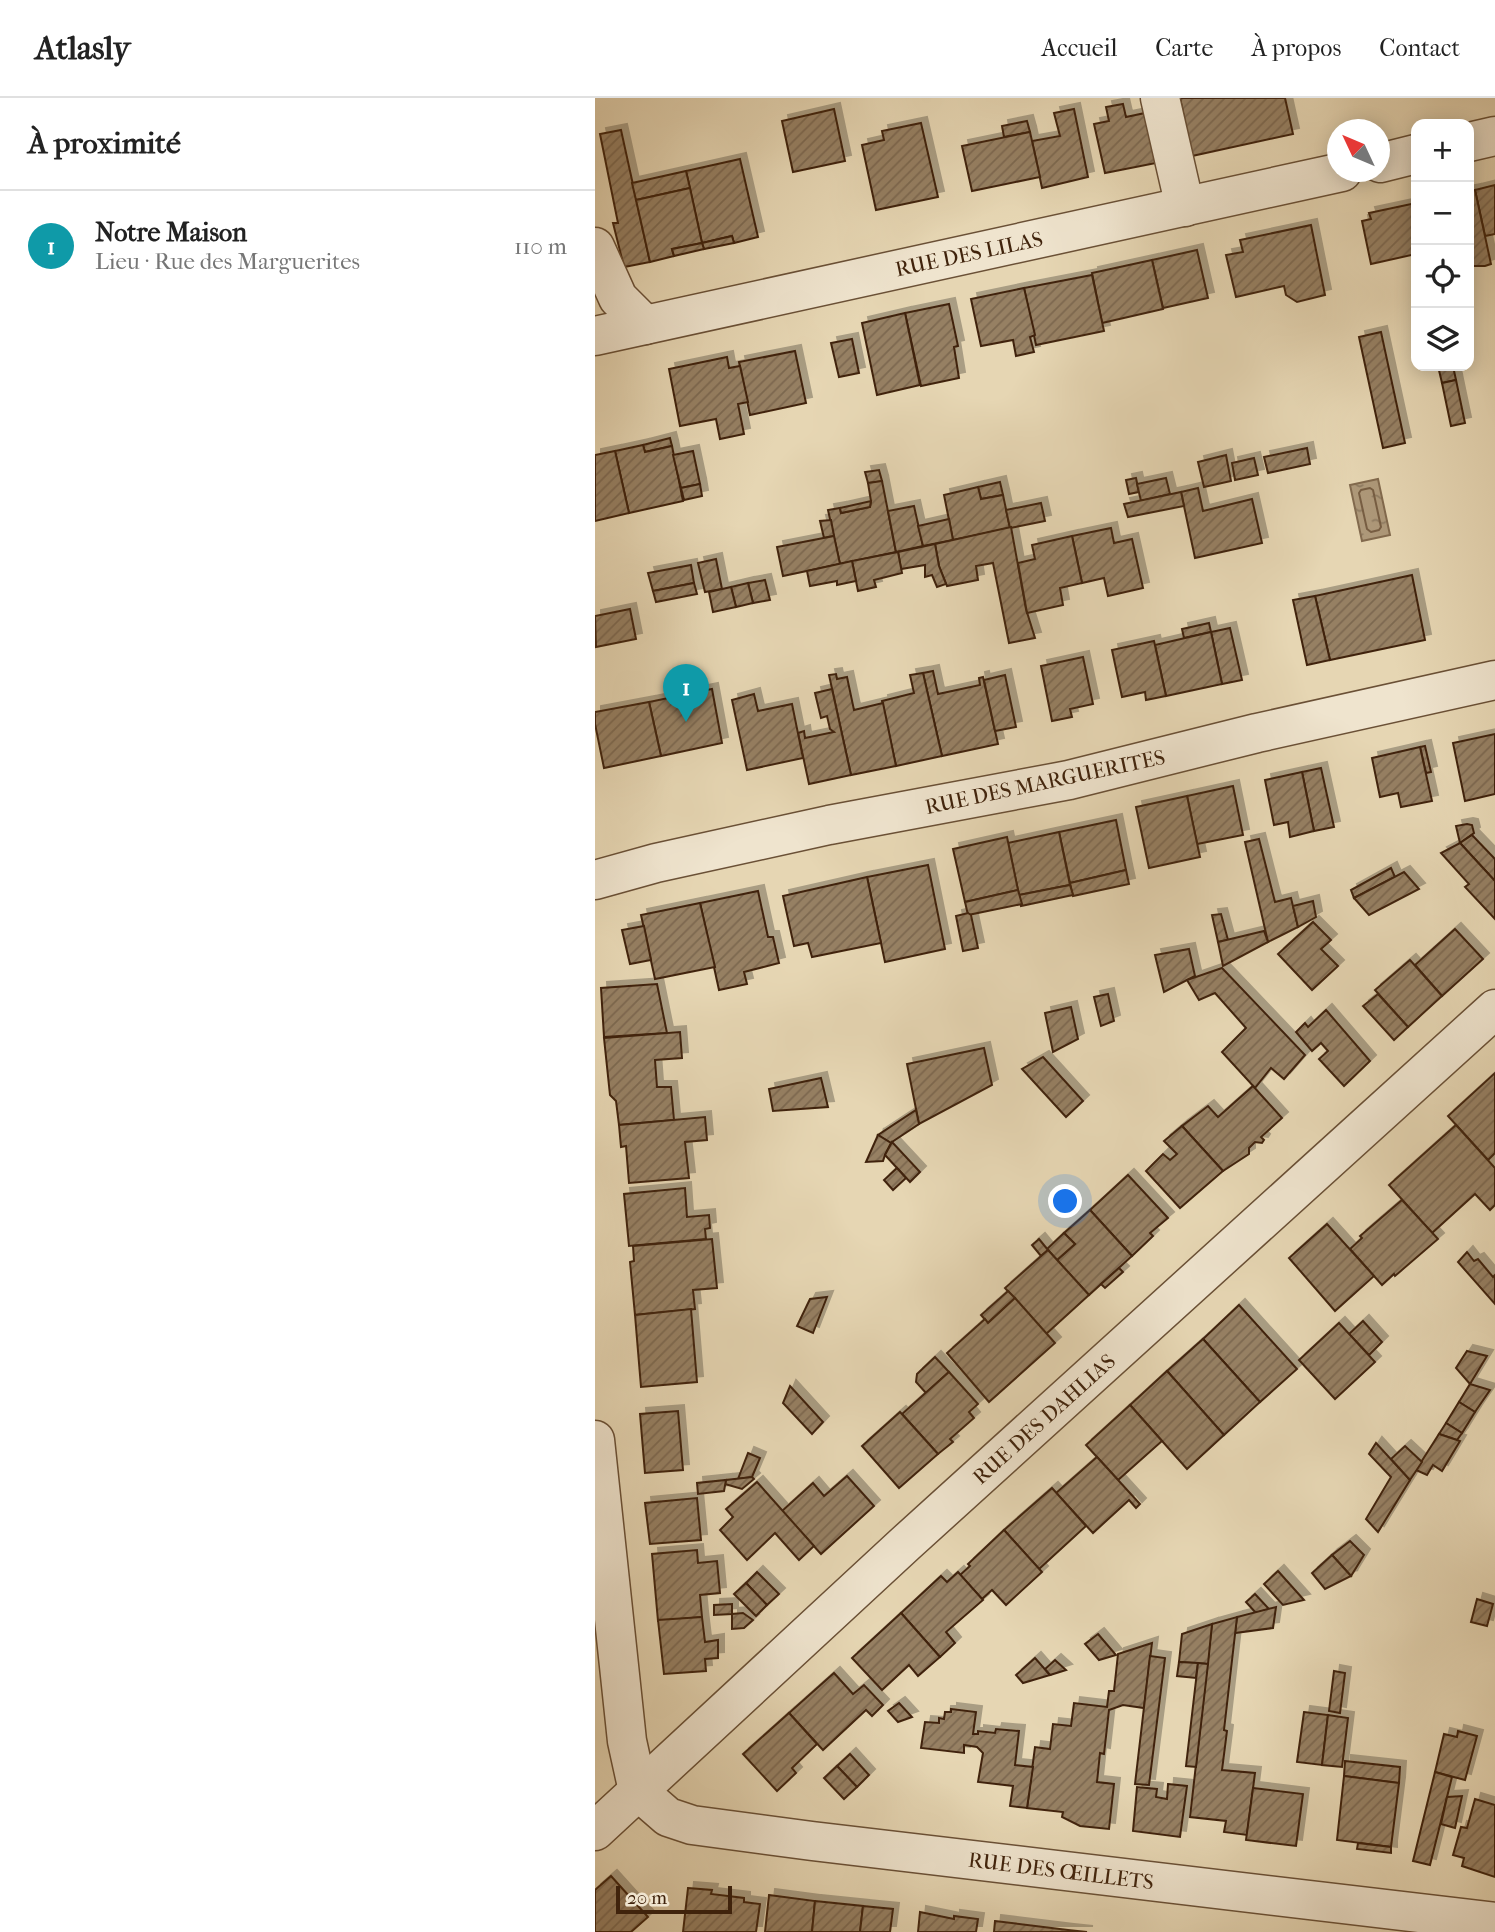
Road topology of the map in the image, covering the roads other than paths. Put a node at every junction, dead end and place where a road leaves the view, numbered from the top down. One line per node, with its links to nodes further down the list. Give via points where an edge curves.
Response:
1 (1160, 98): 7 (street)
2 (1495, 136): 3 (street)
3 (1474, 141)
4 (1411, 156): 5 (street)
5 (1390, 161)
6 (1327, 175): 7 (street, RUE DES LILAS)
7 (1185, 207): 9 (street, RUE DES LILAS)
8 (595, 247): 9 (street, via 618,298)
9 (645, 325): 10 (street, RUE DES LILAS)
10 (595, 336)
11 (1495, 680): 12 (street, RUE DES MARGUERITES, via 1069,780 829,825)
12 (595, 880)
13 (1495, 1009): 15 (street, RUE DES DAHLIAS)
14 (595, 1440): 15 (street, via 627,1741)
15 (638, 1791): 16 (street, RUE DES DAHLIAS); 17 (street, RUE DES ŒILLETS, via 668,1817 692,1825)
16 (595, 1830)
17 (1495, 1922)

